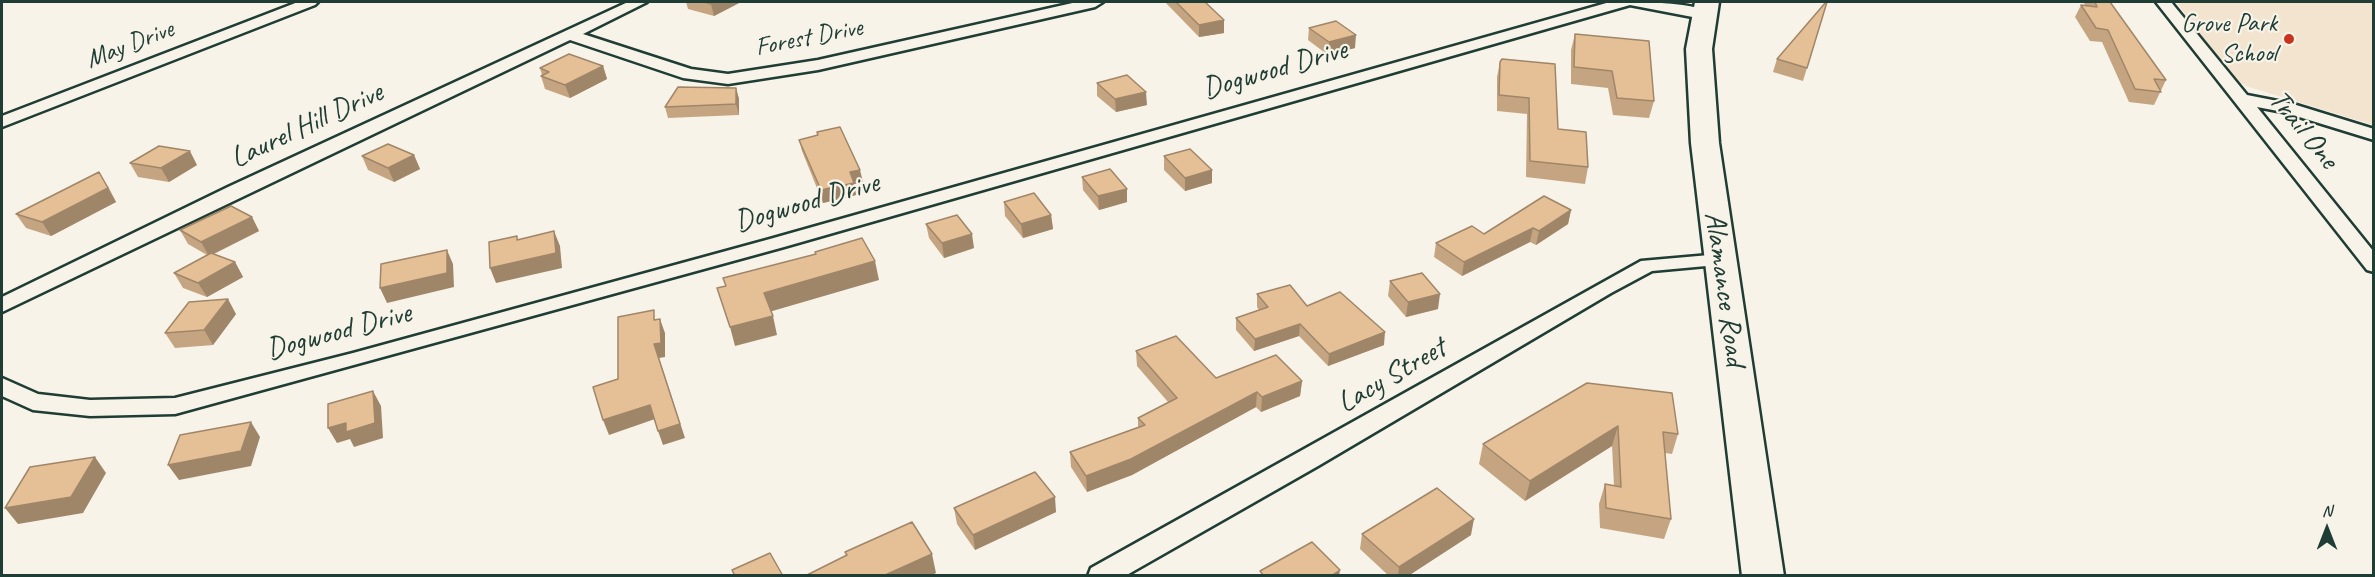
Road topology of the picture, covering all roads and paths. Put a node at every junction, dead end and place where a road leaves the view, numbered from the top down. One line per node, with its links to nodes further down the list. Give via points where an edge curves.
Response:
1 (310, 2): 10 (street, May Drive)
2 (639, 2): 8 (street, Laurel Hill Drive)
3 (1095, 2): 8 (street, Forest Drive, via 818,65 728,79 688,74)
4 (1625, 2): 15 (street, Dogwood Drive, via 777,243 175,406 90,408 33,402)
5 (1635, 2): 7 (street)
6 (2164, 2): 9 (street, Trail One)
7 (1705, 8): 12 (main road, Alamance Road, via 1698,49 1710,195)
8 (570, 35): 14 (street, Laurel Hill Drive)
9 (2242, 99): 11 (street, via 2287,108); 13 (street, Trail One)
10 (2, 122)
11 (2373, 135)
12 (1721, 260): 16 (street, Lacy Street, via 1648,265); 17 (main road, Alamance Road)
13 (2373, 266)
14 (2, 305)
15 (2, 386)
16 (1101, 576)
17 (1763, 576)

